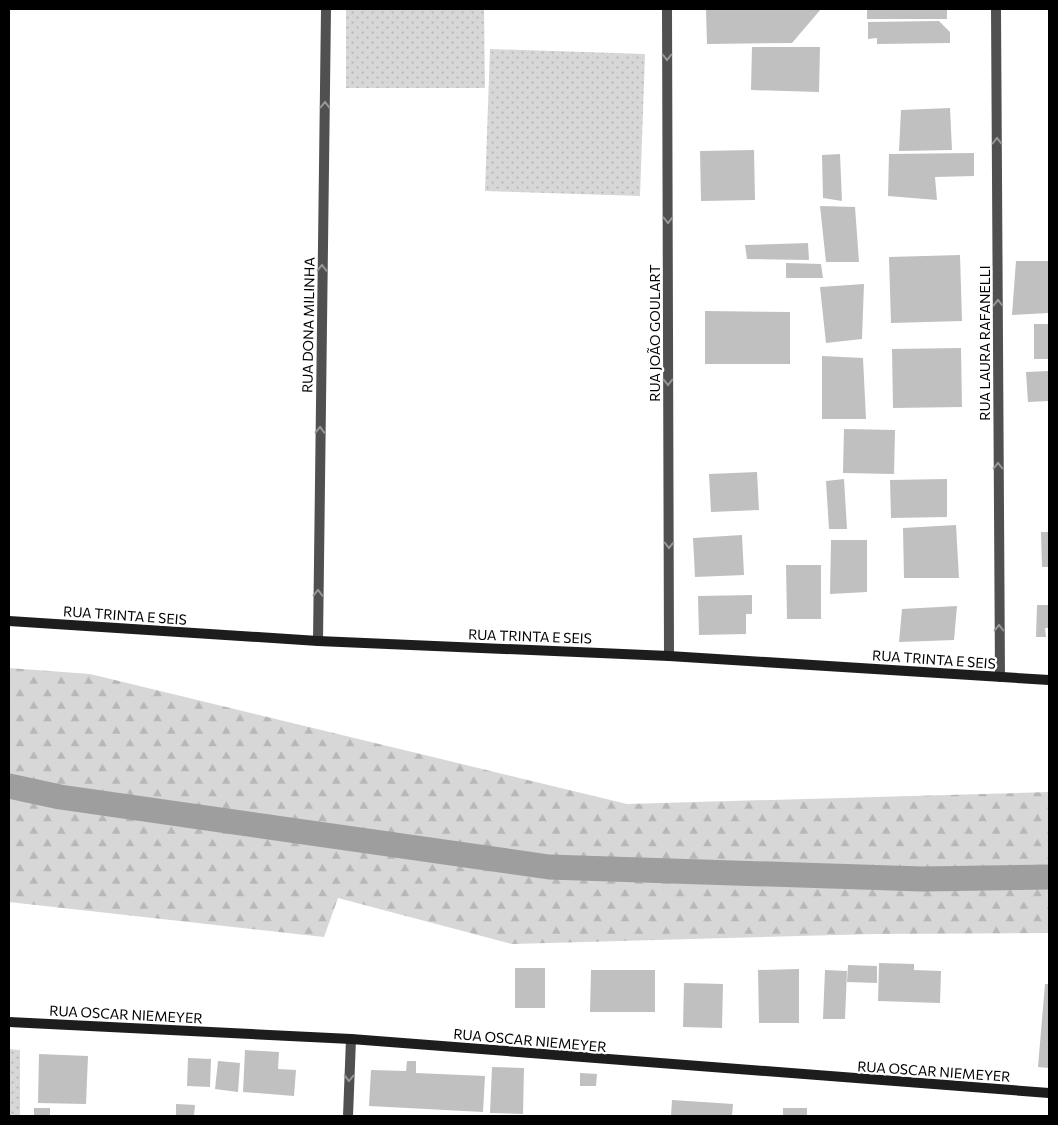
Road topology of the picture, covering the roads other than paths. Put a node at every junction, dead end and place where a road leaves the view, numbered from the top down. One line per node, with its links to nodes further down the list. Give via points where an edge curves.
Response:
1 (326, 9): 5 (street, RUA DONA MILINHA, one-way to 1)
2 (667, 9): 6 (street, RUA JOÃO GOULART, one-way to 6)
3 (996, 9): 7 (street, RUA LAURA RAFANELLI, one-way to 3)
4 (9, 621): 5 (street, RUA TRINTA E SEIS)
5 (318, 641): 6 (street, RUA TRINTA E SEIS)
6 (669, 656): 7 (street, RUA TRINTA E SEIS)
7 (1000, 677): 8 (street, RUA TRINTA E SEIS)
8 (1049, 680)
9 (9, 1022): 10 (street, RUA OSCAR NIEMEYER)
10 (350, 1039): 11 (street, RUA OSCAR NIEMEYER); 12 (street, one-way to 12)
11 (1049, 1093)
12 (348, 1116)

